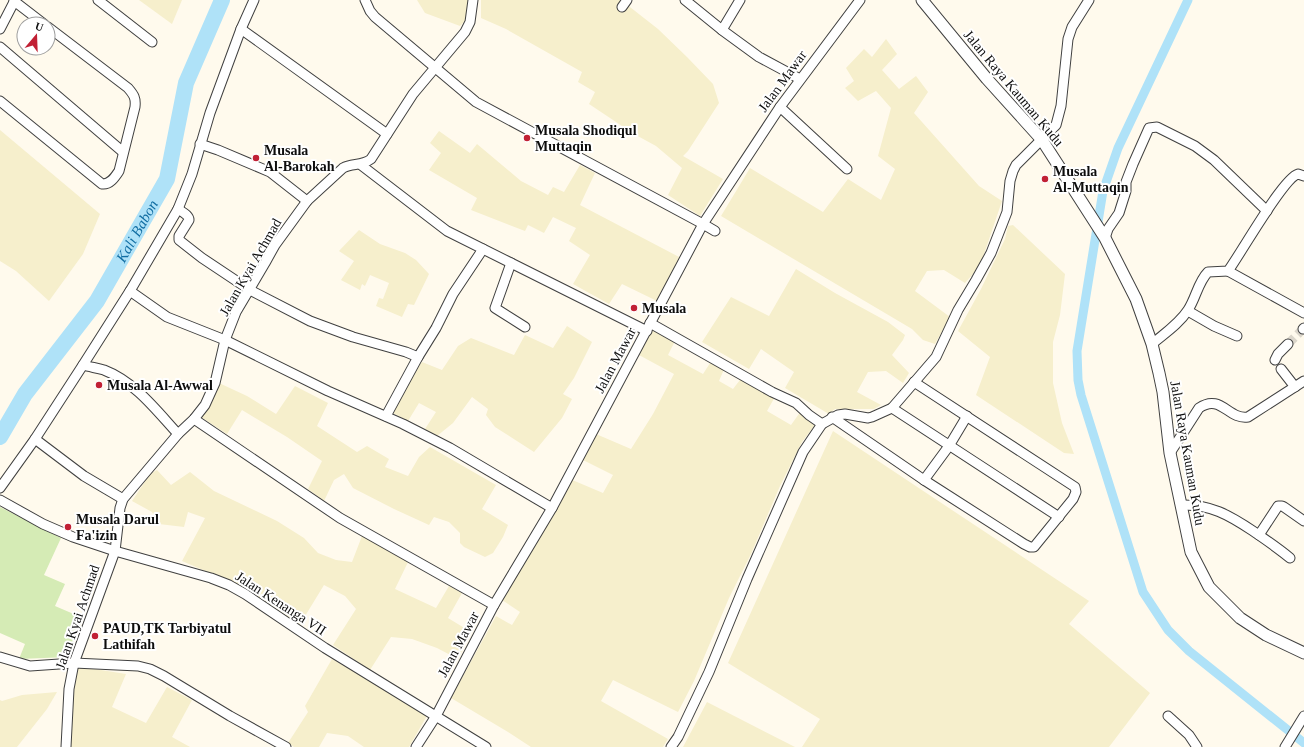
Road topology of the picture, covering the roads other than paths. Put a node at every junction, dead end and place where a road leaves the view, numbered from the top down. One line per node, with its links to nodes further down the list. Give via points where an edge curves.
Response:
1 (98, 0): 16 (street)
2 (254, 0): 13 (street)
3 (365, 0): 18 (street, via 375,16)
4 (473, 0): 18 (street, Jalan Kyai Achmad, via 470,22 465,32)
5 (685, 0): 14 (street)
6 (740, 0): 14 (street)
7 (860, 0): 19 (street, Jalan Mawar)
8 (922, 0): 23 (street, Jalan Raya Kauman Kudu, via 987,79)
9 (1089, 0): 23 (street, via 1072,27 1068,39 1061,106 1056,125)
10 (14, 1): 11 (street); 12 (street)
11 (34, 16)
12 (0, 29)
13 (241, 29): 22 (street); 24 (street)
14 (722, 30): 19 (street, via 759,57)
15 (56, 33): 25 (street, via 134,94 135,107)
16 (152, 42)
17 (0, 47): 25 (street)
18 (436, 69): 22 (street, Jalan Kyai Achmad, via 413,94); 32 (street, via 476,102)
19 (800, 80): 21 (street, Jalan Mawar)
20 (0, 101): 25 (street, via 102,184 107,184 119,171)
21 (780, 107): 27 (street); 32 (street, Jalan Mawar)
22 (387, 134): 26 (street, Jalan Kyai Achmad, via 372,159)
23 (1042, 140): 34 (street, Jalan Raya Kauman Kudu); 53 (street, via 1016,165 1010,181 1007,212 991,253 958,310 936,357)
24 (200, 144): 29 (street, via 266,170); 30 (street, via 192,174)
25 (123, 152)
26 (361, 165): 29 (street, Jalan Kyai Achmad, via 343,168); 35 (street, via 447,230)
27 (847, 169)
28 (1304, 176): 31 (street, via 1294,175)
29 (307, 201): 38 (street, Jalan Kyai Achmad, via 275,245)
30 (178, 209): 38 (street, via 186,214 189,220 178,240); 39 (street)
31 (1267, 211): 34 (street, via 1214,160 1166,131 1157,127 1149,128 1126,182 1119,213); 37 (street, via 1239,258)
32 (703, 224): 33 (street); 43 (street, Jalan Mawar)
33 (715, 231)
34 (1105, 238): 46 (street, Jalan Raya Kauman Kudu, via 1136,299)
35 (483, 249): 36 (street); 48 (street, via 453,294)
36 (511, 263): 42 (street, via 495,308); 43 (street)
37 (1228, 271): 40 (street, via 1208,272 1202,277); 41 (street)
38 (250, 290): 45 (street, Jalan Kyai Achmad, via 236,312); 48 (street, via 310,321)
39 (130, 291): 45 (street, via 167,316); 50 (street)
40 (1188, 311): 44 (street); 46 (street, via 1179,322)
41 (1304, 313)
42 (525, 326)
43 (649, 327): 60 (street, via 796,403); 70 (street, Jalan Mawar)
44 (1236, 336)
45 (225, 340): 56 (street, via 328,391); 59 (street, Jalan Kyai Achmad, via 215,383 208,400)
46 (1152, 344): 64 (street, Jalan Raya Kauman Kudu, via 1163,392)
47 (1288, 344): 49 (street)
48 (418, 357): 56 (street)
49 (1275, 360)
50 (83, 365): 61 (street, via 121,379 143,395); 62 (street)
51 (1280, 369): 54 (street)
52 (1304, 381): 54 (street)
53 (914, 382): 55 (street); 57 (street)
54 (1295, 387): 64 (street, via 1243,418 1220,405 1206,403 1199,408)
55 (892, 408): 58 (street, via 868,418 845,414); 63 (street)
56 (386, 416): 70 (street, via 450,448)
57 (967, 416): 63 (street); 71 (street, via 1075,487 1076,495)
58 (832, 417): 60 (street); 65 (street)
59 (194, 419): 61 (street, Jalan Kyai Achmad); 76 (street, via 340,518)
60 (822, 424): 89 (street, via 803,452 709,672)
61 (178, 434): 67 (street, Jalan Kyai Achmad)
62 (35, 439): 66 (street); 67 (street, via 84,476)
63 (949, 446): 65 (street); 71 (street)
64 (1170, 453): 69 (street, Jalan Raya Kauman Kudu)
65 (924, 480): 71 (street, via 1030,547 1034,547)
66 (0, 488)
67 (123, 499): 74 (street, Jalan Kyai Achmad)
68 (0, 500): 74 (street, Jalan Kenanga VII, via 43,524)
69 (1181, 505): 73 (street, via 1211,508 1233,518); 77 (street, Jalan Raya Kauman Kudu, via 1191,552 1209,587 1240,618 1266,635)
70 (552, 508): 76 (street, Jalan Mawar)
71 (1059, 517)
72 (1304, 521): 73 (street, via 1284,507 1278,506)
73 (1259, 535): 75 (street)
74 (115, 551): 79 (street, Jalan Kyai Achmad); 80 (street, Jalan Kenanga VII, via 229,585)
75 (1290, 558)
76 (494, 604): 80 (street, Jalan Mawar)
77 (1304, 653)
78 (0, 657): 79 (street, via 30,666)
79 (74, 663): 83 (street, via 138,666 150,670); 85 (street, Jalan Kyai Achmad, via 69,689)
80 (436, 716): 87 (street, Jalan Mawar); 88 (street, Jalan Kenanga VII)
81 (1168, 716): 90 (street, via 1189,735)
82 (1301, 723): 84 (street)
83 (277, 744): 86 (street)
84 (1287, 744)
85 (66, 747)
86 (286, 747)
87 (416, 747)
88 (486, 747)
89 (671, 747)
90 (1197, 747)

